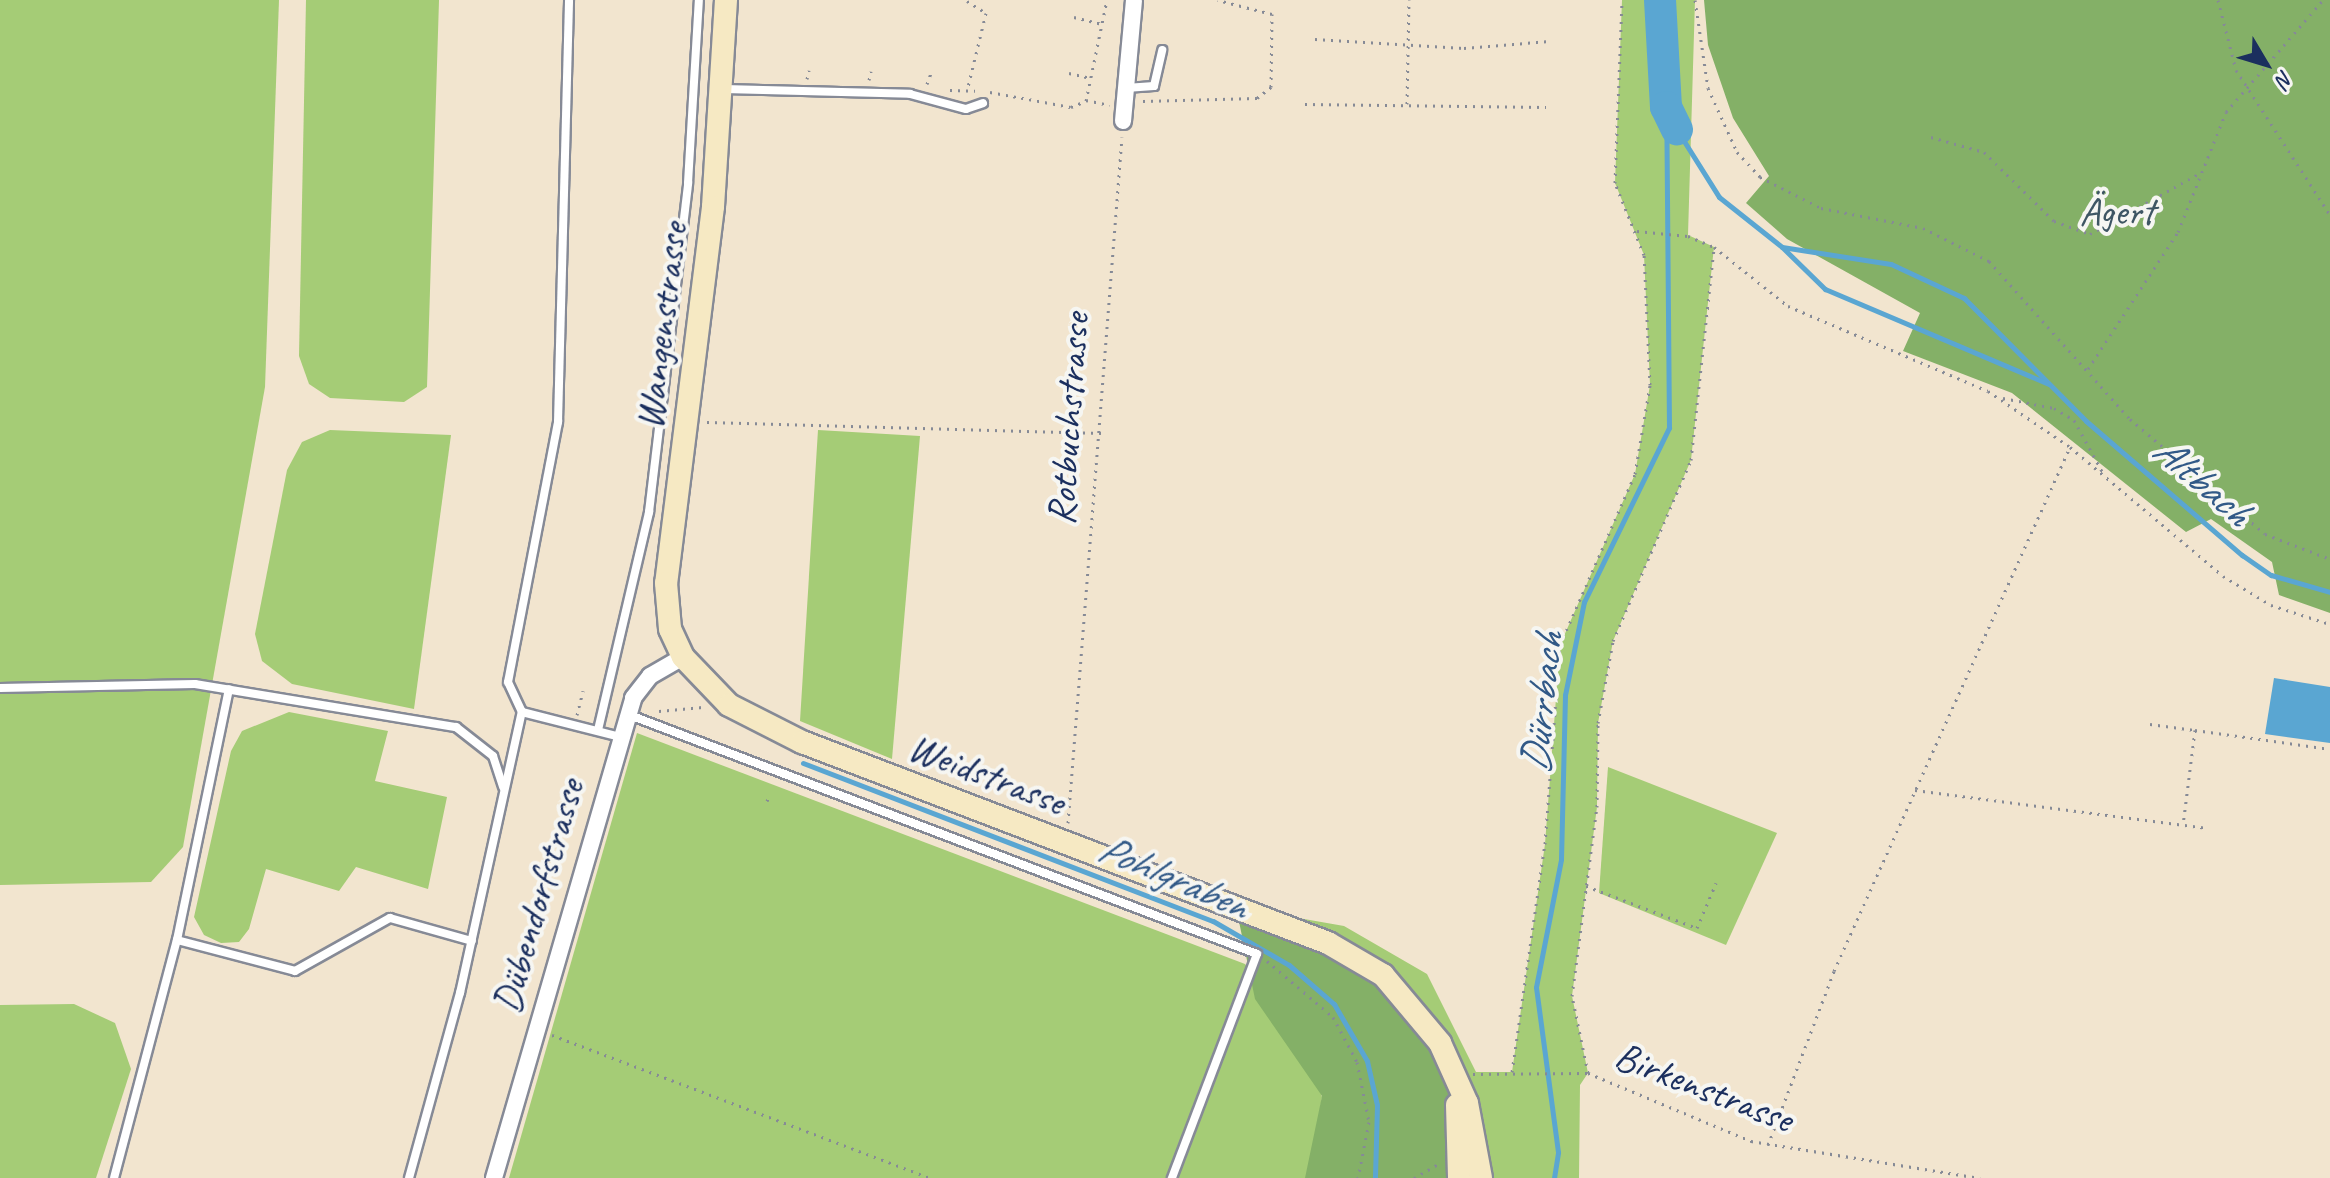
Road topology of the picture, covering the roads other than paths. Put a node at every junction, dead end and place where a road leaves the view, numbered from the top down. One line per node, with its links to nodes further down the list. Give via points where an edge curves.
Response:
1 (569, 0): 12 (lane, via 558,422 508,682)
2 (699, 0): 14 (lane, via 686,198 649,512)
3 (726, 0): 6 (main road, Wangenstrasse)
4 (1134, 0): 8 (street)
5 (1162, 50): 8 (lane, via 1154,86)
6 (723, 89): 7 (lane, via 910,94 966,109); 9 (main road, Wangenstrasse, via 666,583 670,629)
7 (983, 103)
8 (1124, 105)
9 (683, 657): 13 (street, Dübendorfstrasse, via 640,686); 19 (main road, Weidstrasse, via 729,705 802,742 1328,943 1383,975 1413,1002)
10 (0, 688): 11 (lane, via 170,683)
11 (229, 689): 16 (lane, via 456,727 493,756); 17 (lane)
12 (522, 712): 14 (lane); 16 (lane)
13 (627, 714): 15 (street, Dübendorfstrasse); 23 (lane, via 1257,954)
14 (598, 730): 15 (lane)
15 (620, 737): 22 (street, Dübendorfstrasse)
16 (502, 808): 18 (lane)
17 (177, 940): 18 (lane, via 295,971 390,918); 20 (lane)
18 (472, 941): 21 (lane)
19 (1455, 1080): 24 (main road, Weidstrasse); 25 (main road, Weidstrasse, via 1476,1133)
20 (114, 1178)
21 (409, 1178)
22 (494, 1178)
23 (1172, 1178)
24 (1459, 1178)
25 (1481, 1178)

